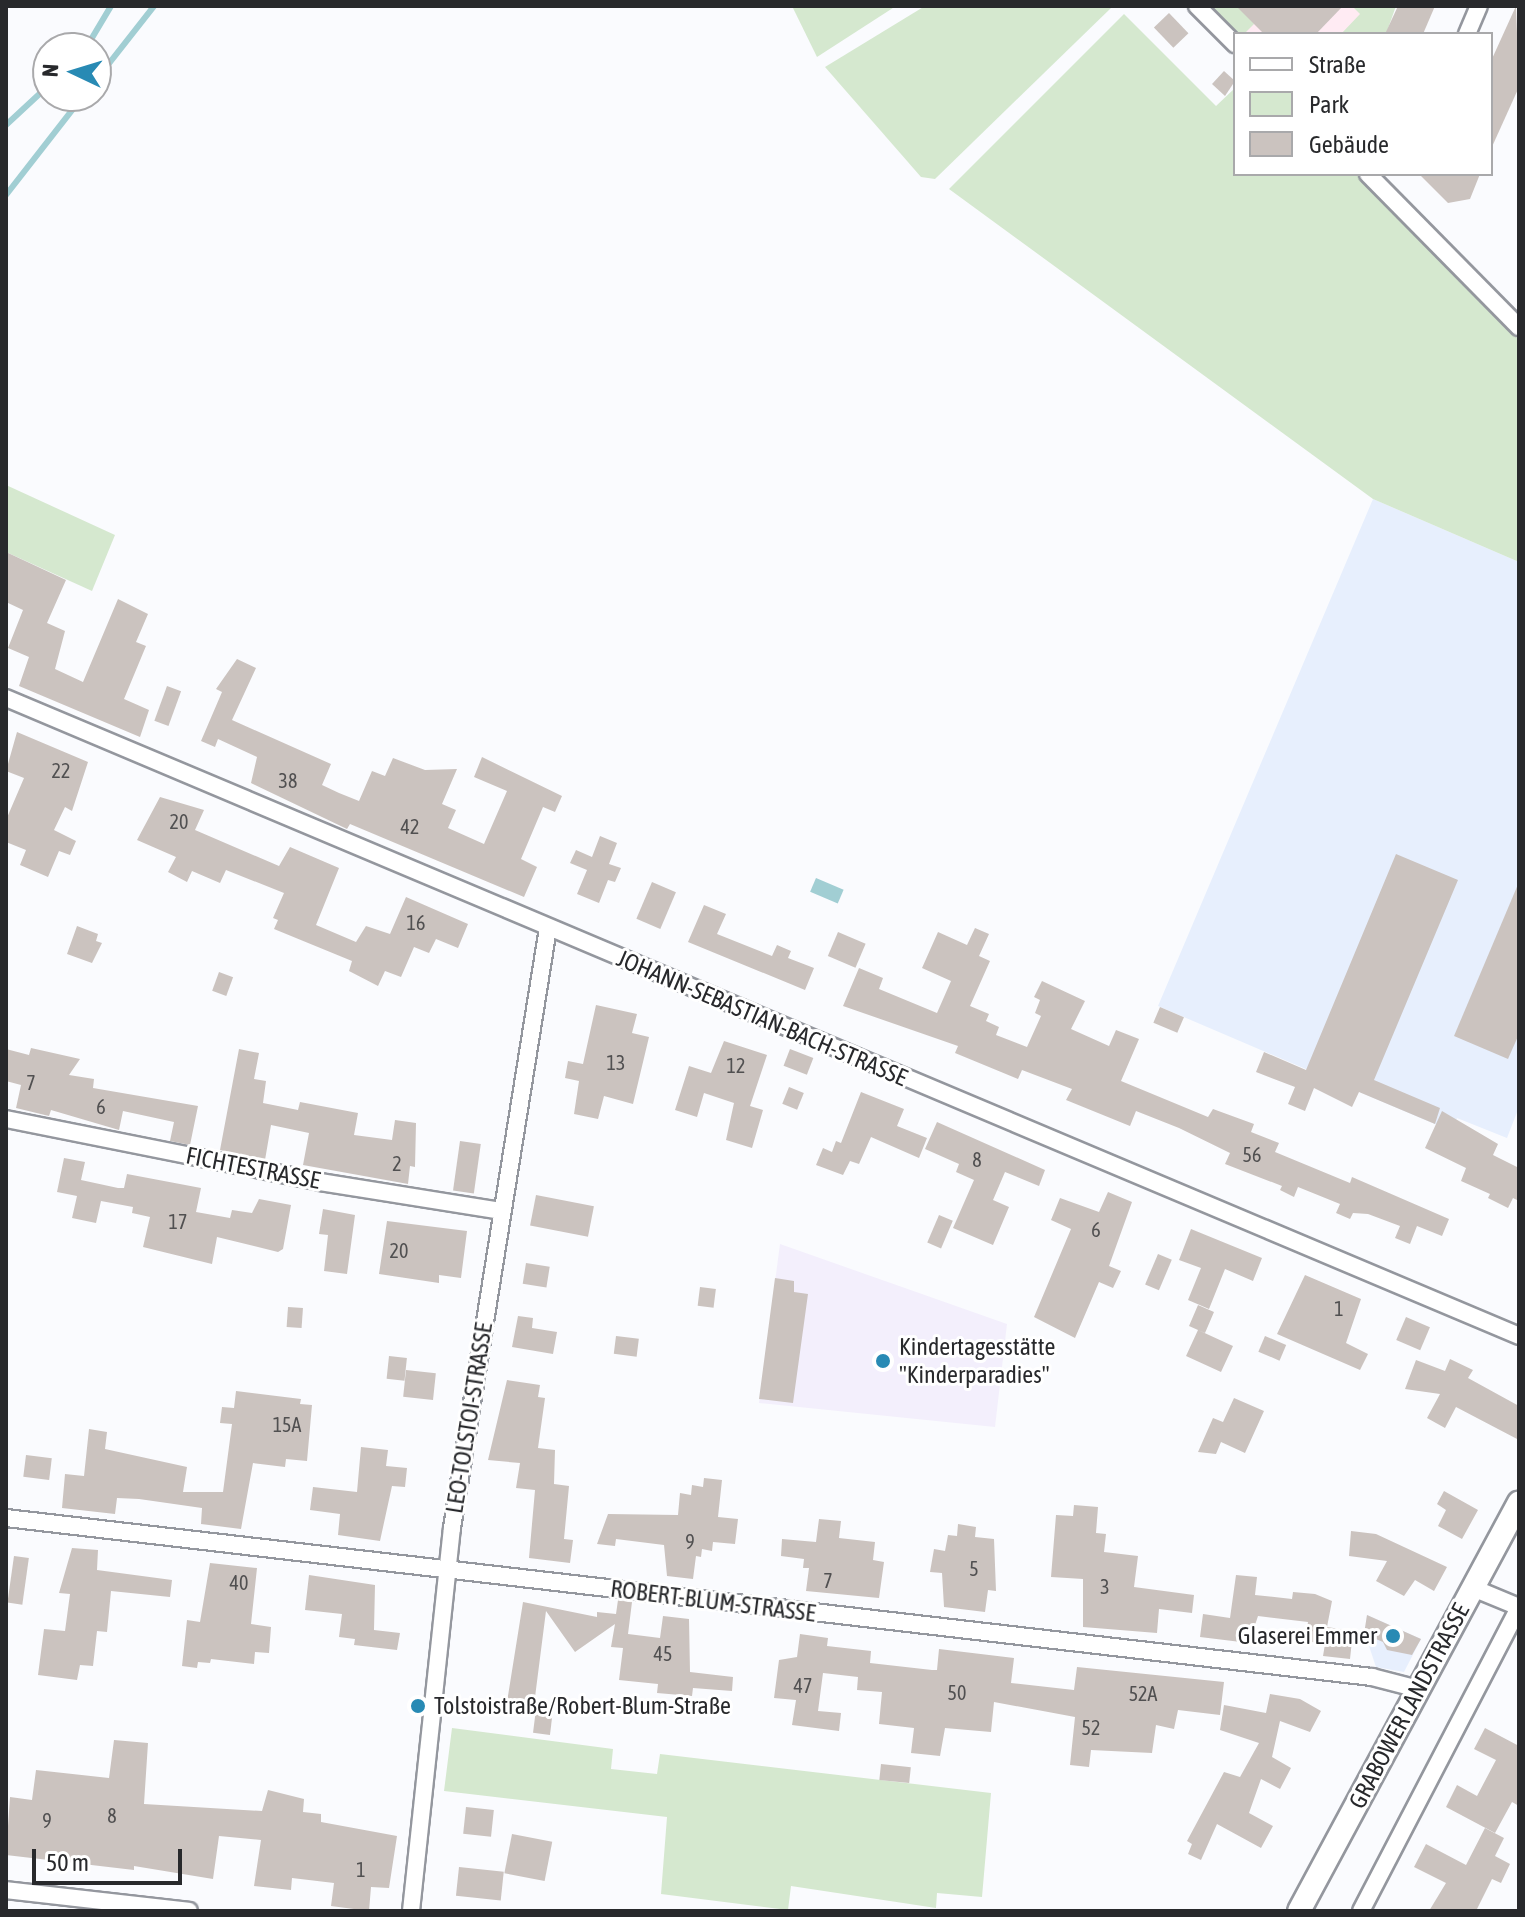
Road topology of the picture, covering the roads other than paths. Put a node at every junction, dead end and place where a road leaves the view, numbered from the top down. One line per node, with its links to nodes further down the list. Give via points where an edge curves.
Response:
1 (1197, 6): 4 (street)
2 (1479, 6): 3 (street)
3 (1468, 32)
4 (1233, 42)
5 (1370, 176): 6 (street)
6 (1517, 323)
7 (6, 698): 8 (street, JOHANN-SEBASTIAN-BACH-STRASSE)
8 (548, 928): 10 (street, LEO-TOLSTOI-STRASSE); 11 (street, JOHANN-SEBASTIAN-BACH-STRASSE)
9 (6, 1119): 10 (street, FICHTESTRASSE, via 320,1182)
10 (501, 1211): 14 (street, LEO-TOLSTOI-STRASSE)
11 (1519, 1336)
12 (1519, 1502): 15 (main road, GRABOWER LANDSTRASSE)
13 (6, 1518): 14 (street, ROBERT-BLUM-STRASSE)
14 (446, 1571): 17 (street, ROBERT-BLUM-STRASSE, via 1372,1677); 20 (street, LEO-TOLSTOI-STRASSE)
15 (1473, 1588): 16 (street); 17 (main road, GRABOWER LANDSTRASSE)
16 (1519, 1608): 22 (street)
17 (1418, 1689): 21 (main road, GRABOWER LANDSTRASSE)
18 (6, 1890): 19 (street)
19 (189, 1911)
20 (411, 1911)
21 (1299, 1911)
22 (1361, 1911)

